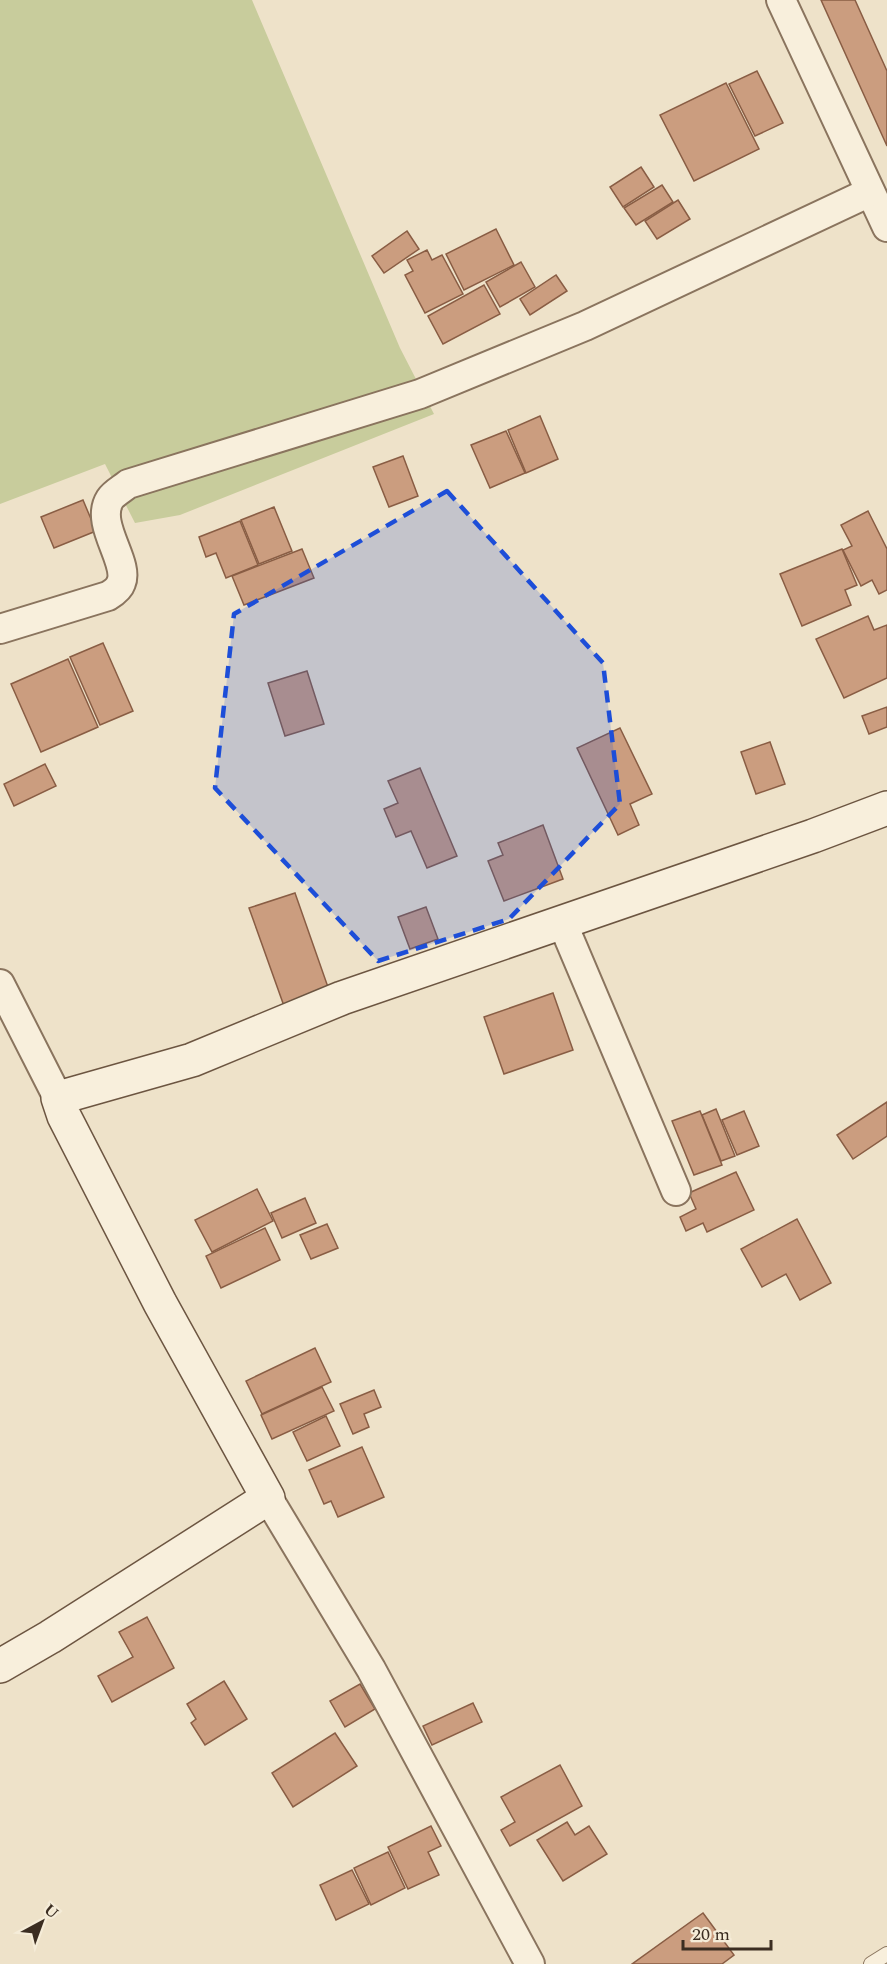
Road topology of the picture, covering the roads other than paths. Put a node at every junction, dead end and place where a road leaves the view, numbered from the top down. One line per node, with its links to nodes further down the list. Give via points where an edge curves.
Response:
1 (781, 0): 2 (street)
2 (870, 192): 3 (street); 4 (street, via 585,327 420,394 128,484 111,497 106,508 122,571 122,582 115,591)
3 (887, 227)
4 (0, 629)
5 (887, 808): 6 (street)
6 (562, 922): 8 (street, via 342,998 192,1060); 9 (street)
7 (0, 984): 8 (street)
8 (58, 1098): 10 (street, via 160,1303)
9 (676, 1191)
10 (268, 1498): 11 (street); 13 (street, via 371,1669)
11 (0, 1666)
12 (887, 1954): 14 (lane)
13 (530, 1964)
14 (871, 1964)

